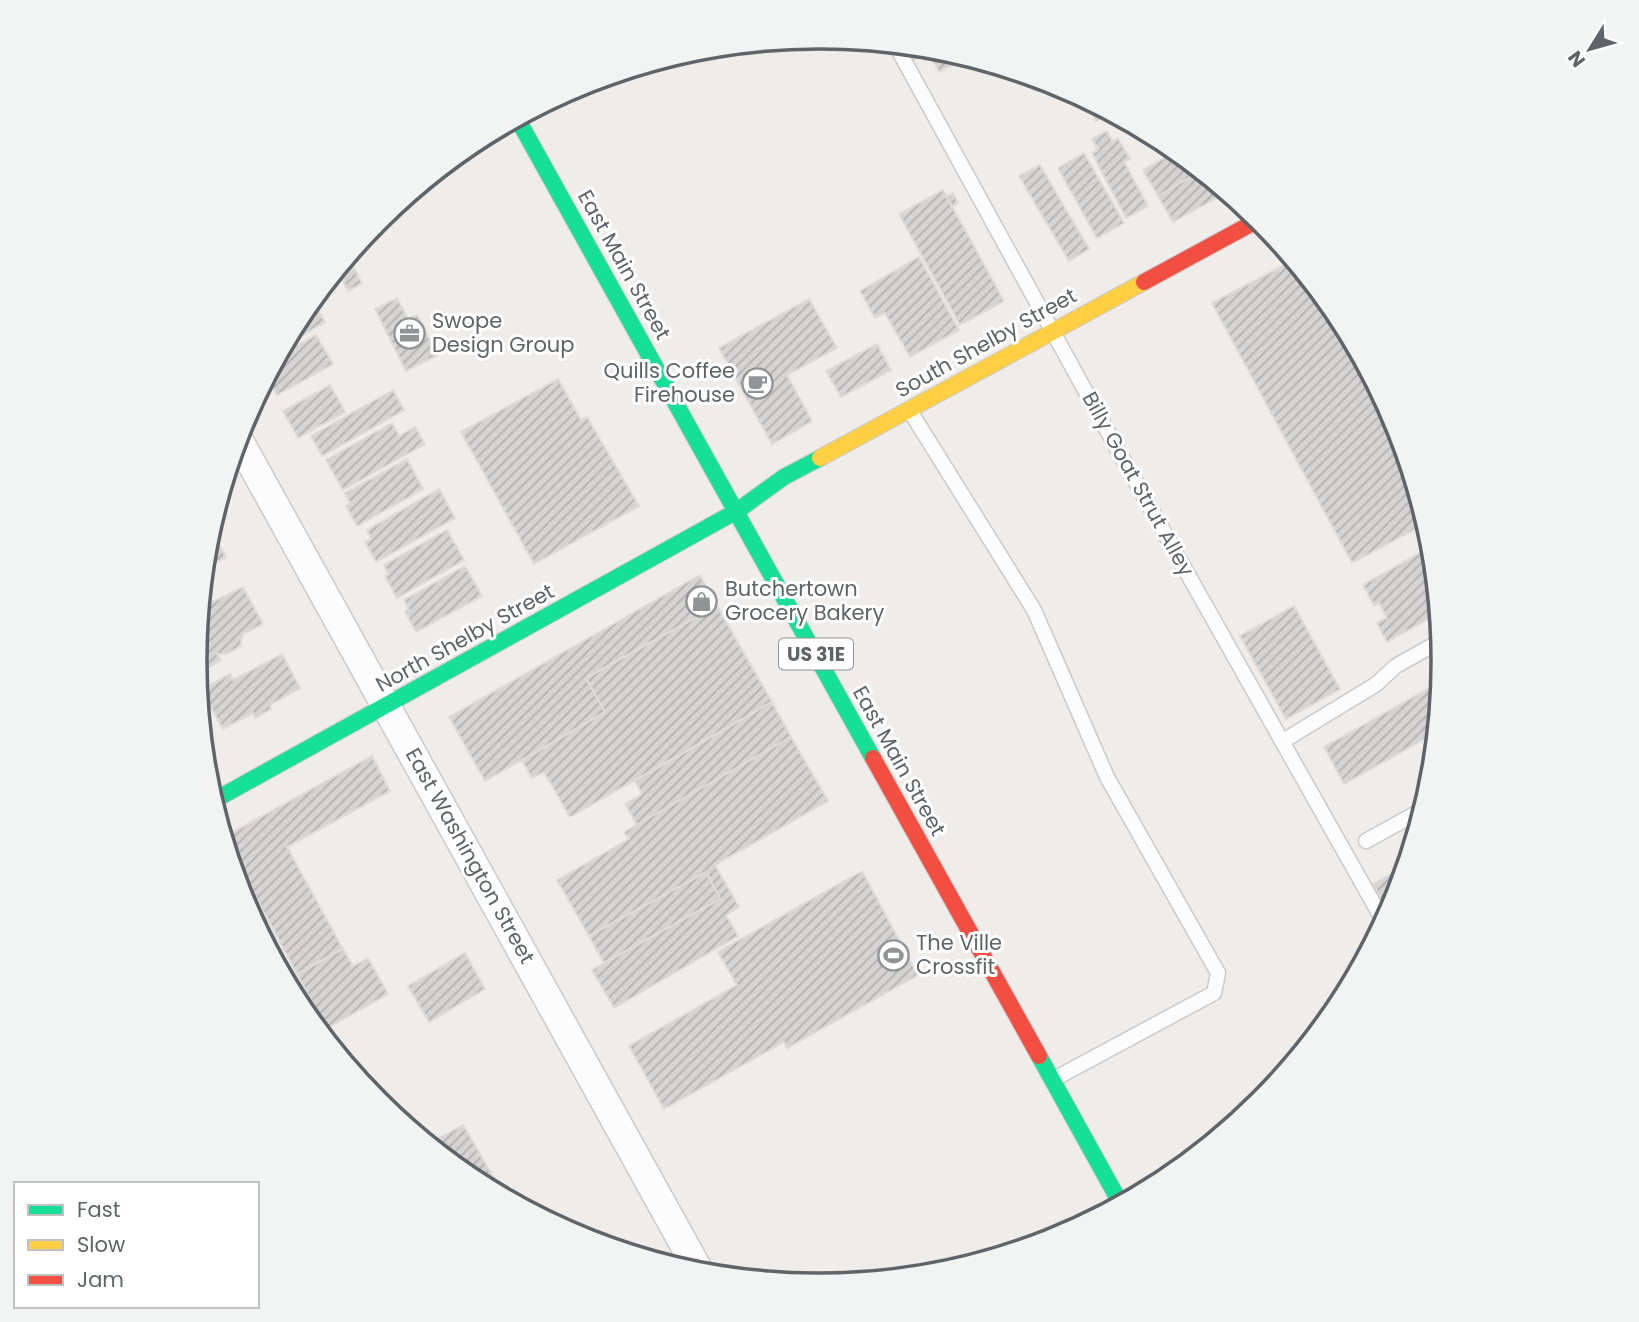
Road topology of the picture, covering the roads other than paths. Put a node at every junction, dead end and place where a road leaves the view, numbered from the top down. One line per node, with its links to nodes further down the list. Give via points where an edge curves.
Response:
1 (901, 54): 4 (lane, Billy Goat Strut Alley)
2 (522, 127): 7 (main road, East Main Street / US 31E)
3 (1249, 225): 4 (main road, South Shelby Street)
4 (1054, 331): 5 (main road, South Shelby Street); 10 (lane, Billy Goat Strut Alley)
5 (909, 410): 7 (main road, South Shelby Street, via 784,477); 15 (lane, via 1034,610 1107,777 1218,973 1214,993)
6 (245, 451): 9 (street, East Washington Street)
7 (737, 511): 9 (main road, North Shelby Street); 15 (main road, East Main Street / US 31E)
8 (1431, 646): 10 (lane)
9 (386, 705): 11 (main road, North Shelby Street); 17 (street, East Washington Street)
10 (1283, 741): 14 (lane, Billy Goat Strut Alley)
11 (223, 796)
12 (1412, 817): 13 (lane)
13 (1366, 841)
14 (1378, 911)
15 (1052, 1080): 16 (main road, East Main Street / US 31E)
16 (1116, 1196)
17 (692, 1259)

